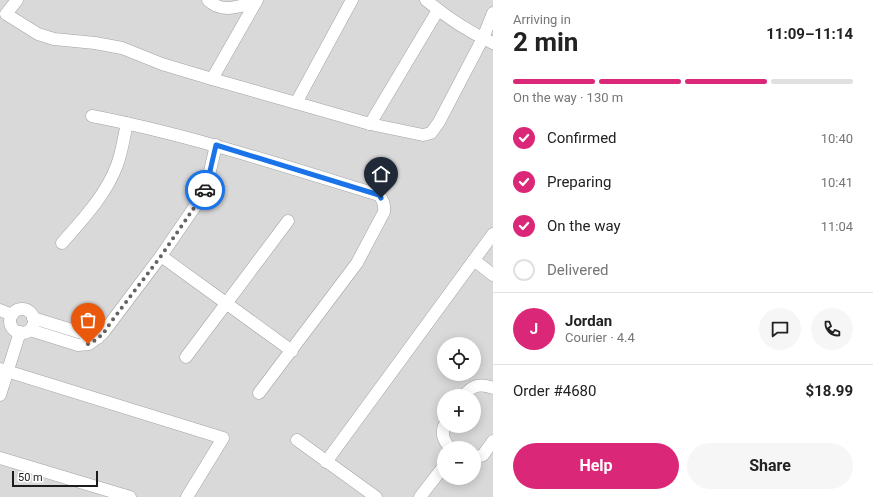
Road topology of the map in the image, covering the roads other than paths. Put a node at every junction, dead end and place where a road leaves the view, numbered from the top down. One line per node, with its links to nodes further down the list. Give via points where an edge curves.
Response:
1 (17, 0): 8 (street)
2 (208, 0): 5 (street, via 216,7 223,8)
3 (352, 0): 11 (street)
4 (426, 0): 6 (street)
5 (257, 1): 10 (street)
6 (438, 10): 9 (street); 14 (street)
7 (493, 13): 9 (street)
8 (3, 17): 10 (street, via 54,39 122,48 162,64)
9 (488, 40): 14 (street, via 432,133 423,135)
10 (212, 79): 11 (street)
11 (296, 103): 14 (street)
12 (92, 116): 13 (street)
13 (127, 123): 15 (street); 18 (street, via 118,163 108,185)
14 (370, 124)
15 (216, 145): 19 (street, via 204,191); 26 (street, via 379,195 383,201 384,212 357,263)
16 (288, 221): 22 (street)
17 (493, 234): 20 (street)
18 (62, 243)
19 (161, 256): 22 (street); 25 (street, via 98,338)
20 (474, 260): 21 (street); 37 (street)
21 (493, 275)
22 (225, 304): 26 (street); 27 (street)
23 (0, 310): 24 (street)
24 (8, 319): 25 (street, via 16,331); 25 (street, via 20,309 26,310 30,312)
25 (28, 327): 28 (street)
26 (292, 351): 31 (street)
27 (186, 358)
28 (4, 370): 32 (street); 40 (street, via 223,438)
29 (493, 388): 30 (street, via 476,386)
30 (468, 389)
31 (259, 393)
32 (0, 395)
33 (297, 440): 37 (street)
34 (493, 441): 35 (street)
35 (481, 456)
36 (0, 458): 39 (street)
37 (326, 462): 41 (street)
38 (437, 475): 42 (street)
39 (130, 497)
40 (188, 497)
41 (376, 497)
42 (420, 497)

